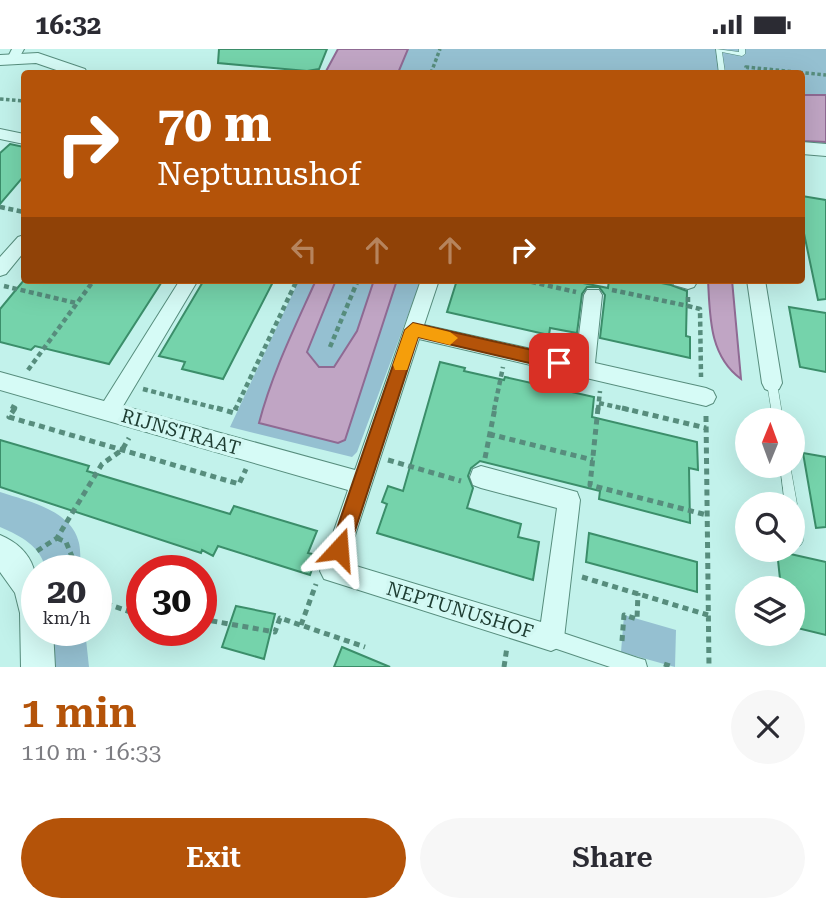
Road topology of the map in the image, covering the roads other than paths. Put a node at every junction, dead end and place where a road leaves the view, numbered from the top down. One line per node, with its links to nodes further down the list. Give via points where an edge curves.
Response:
1 (742, 49): 4 (lane, via 743,54 718,50)
2 (10, 55): 3 (street, via 38,58)
3 (71, 70)
4 (721, 70)
5 (0, 134): 6 (street)
6 (21, 138)
7 (805, 148): 8 (street)
8 (826, 150)
9 (21, 244): 10 (street)
10 (0, 269)
11 (187, 284): 21 (street)
12 (429, 284): 15 (street)
13 (757, 284): 18 (street)
14 (593, 295): 16 (street)
15 (413, 330): 16 (street); 23 (street)
16 (593, 371): 19 (street)
17 (0, 381): 21 (street, RIJNSTRAAT)
18 (772, 383): 20 (lane)
19 (706, 397)
20 (776, 408)
21 (108, 412): 23 (street, RIJNSTRAAT)
22 (481, 477): 26 (street, NEPTUNUSHOF, via 569,500)
23 (362, 483): 26 (street, NEPTUNUSHOF, via 332,571)
24 (8, 557): 25 (street)
25 (21, 576)
26 (551, 638): 29 (street, NEPTUNUSHOF)
27 (37, 646): 28 (street)
28 (38, 667)
29 (638, 667)

